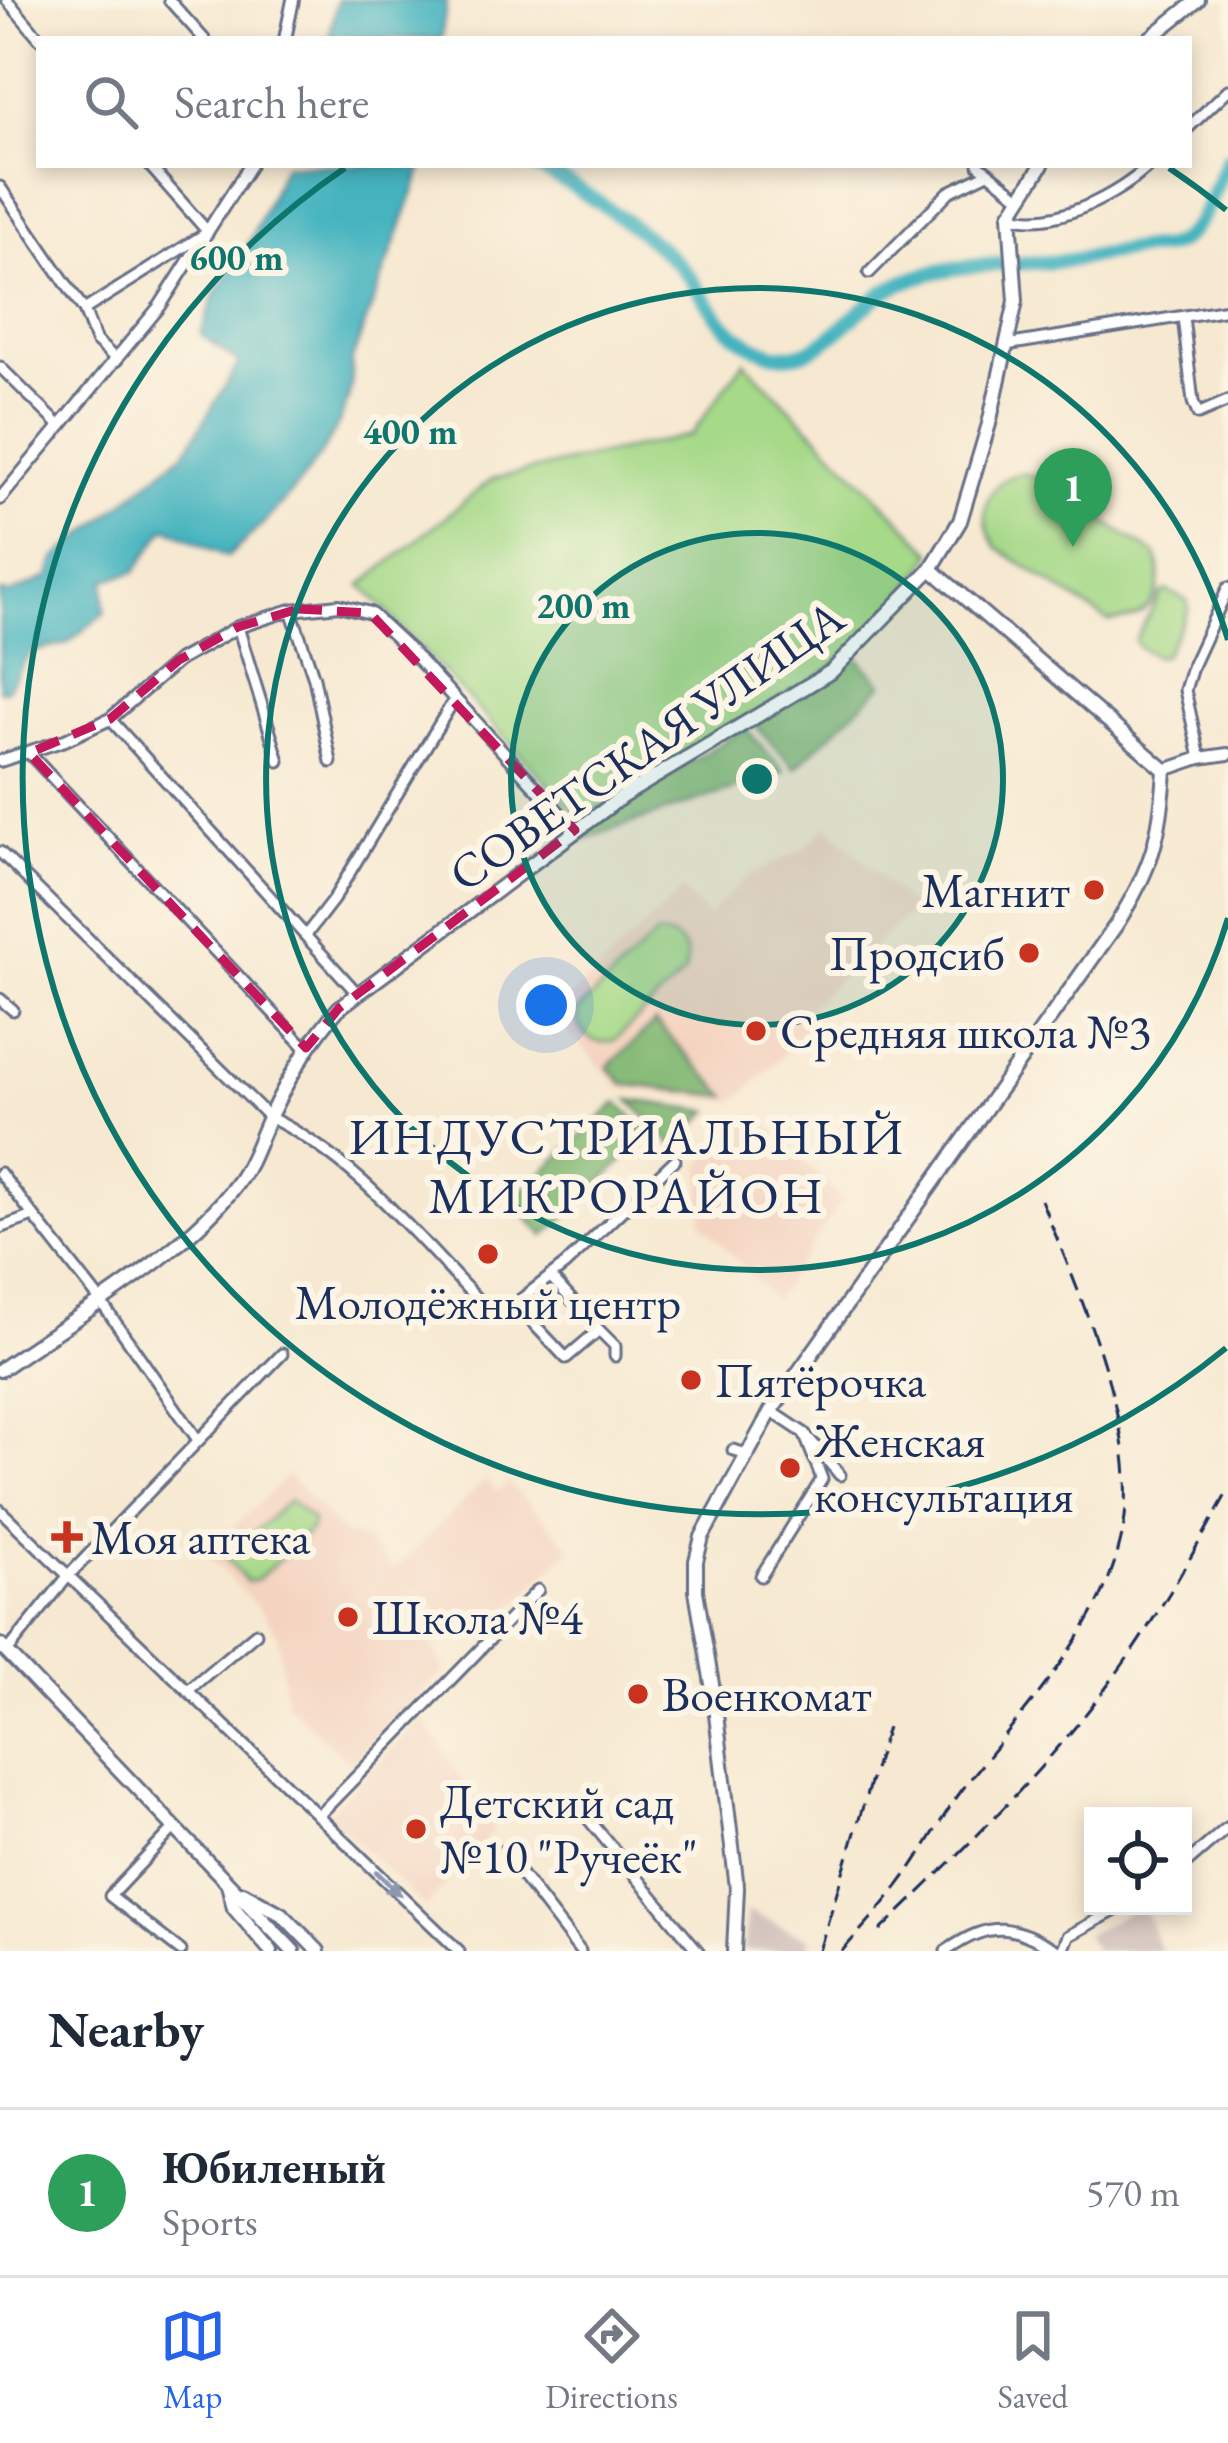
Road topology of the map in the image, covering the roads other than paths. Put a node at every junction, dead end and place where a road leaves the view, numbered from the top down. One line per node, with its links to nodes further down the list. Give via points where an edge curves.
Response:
1 (7, 0): 5 (street)
2 (169, 0): 6 (street)
3 (293, 0): 7 (street)
4 (1198, 0): 8 (main road)
5 (37, 36)
6 (201, 36)
7 (286, 36)
8 (1153, 36)
9 (1228, 90): 10 (street)
10 (1192, 125)
11 (152, 168): 19 (street)
12 (248, 168): 19 (street)
13 (1040, 168): 17 (main road, СОВЕТСКАЯ УЛИЦА)
14 (1147, 168): 18 (street, via 1085,206 1037,220)
15 (982, 169): 17 (street); 20 (street)
16 (0, 187): 22 (street)
17 (1020, 197): 18 (main road, СОВЕТСКАЯ УЛИЦА)
18 (1010, 215): 24 (main road, СОВЕТСКАЯ УЛИЦА, via 1016,301)
19 (208, 232): 22 (street); 25 (street)
20 (868, 273)
21 (1228, 309): 23 (street)
22 (84, 310): 25 (street, via 96,340)
23 (1183, 317): 24 (street); 27 (street, via 1198,415)
24 (1006, 345): 30 (main road, СОВЕТСКАЯ УЛИЦА, via 960,521)
25 (117, 360): 28 (street)
26 (0, 367): 28 (street)
27 (1228, 401)
28 (60, 426): 29 (street)
29 (0, 499)
30 (931, 569): 42 (main road); 43 (main road, СОВЕТСКАЯ УЛИЦА, via 832,671)
31 (1228, 588): 38 (street, via 1185,690)
32 (291, 610): 33 (street); 34 (street, via 339,605 370,613); 41 (street)
33 (238, 627): 35 (street, via 179,659); 40 (street)
34 (454, 700): 43 (street); 45 (street)
35 (110, 719): 36 (street); 45 (street)
36 (29, 753): 39 (street); 49 (street)
37 (1228, 754): 38 (street)
38 (1200, 758): 42 (street)
39 (0, 761)
40 (279, 761)
41 (332, 762)
42 (1165, 770): 62 (main road, via 1156,847 1123,914)
43 (575, 830): 46 (main road, СОВЕТСКАЯ УЛИЦА)
44 (0, 852): 50 (street)
45 (306, 935): 46 (street)
46 (357, 993): 49 (main road, СОВЕТСКАЯ УЛИЦА)
47 (0, 999): 48 (street)
48 (13, 1010)
49 (306, 1048): 50 (main road, СОВЕТСКАЯ УЛИЦА)
50 (269, 1117): 56 (main road, СОВЕТСКАЯ УЛИЦА, via 231,1192); 57 (street, via 364,1180 480,1302 496,1309)
51 (675, 1160): 55 (street)
52 (0, 1172): 53 (street)
53 (33, 1216): 54 (street); 56 (street)
54 (0, 1228)
55 (550, 1276): 57 (street); 58 (street)
56 (100, 1299): 61 (main road, СОВЕТСКАЯ УЛИЦА); 64 (street)
57 (515, 1304): 58 (street, via 566,1358)
58 (598, 1330): 60 (street)
59 (282, 1354): 64 (street)
60 (615, 1356)
61 (0, 1370)
62 (771, 1412): 63 (street); 88 (main road, via 740,1452 696,1561 737,1888)
63 (804, 1433): 65 (street); 68 (street, via 822,1479)
64 (198, 1440): 67 (street)
65 (840, 1475)
66 (0, 1510): 67 (street)
67 (69, 1575): 71 (street); 72 (street)
68 (761, 1576)
69 (538, 1590): 74 (street)
70 (256, 1633): 72 (street)
71 (2, 1652): 76 (main road)
72 (188, 1690): 74 (street)
73 (585, 1815): 87 (street)
74 (318, 1816): 85 (street, one-way to 85)
75 (1228, 1827): 78 (street)
76 (174, 1828): 79 (main road); 81 (street, via 110,1896)
77 (503, 1851): 86 (street)
78 (1192, 1858)
79 (227, 1882): 82 (main road, via 234,1908); 83 (main road); 84 (main road, via 283,1915)
80 (1106, 1915): 90 (street, via 1068,1936)
81 (181, 1951)
82 (271, 1951)
83 (293, 1951)
84 (318, 1951)
85 (459, 1951)
86 (580, 1951)
87 (698, 1951)
88 (734, 1951)
89 (946, 1951): 90 (street, via 991,1928 1019,1930)
90 (1060, 1951)

